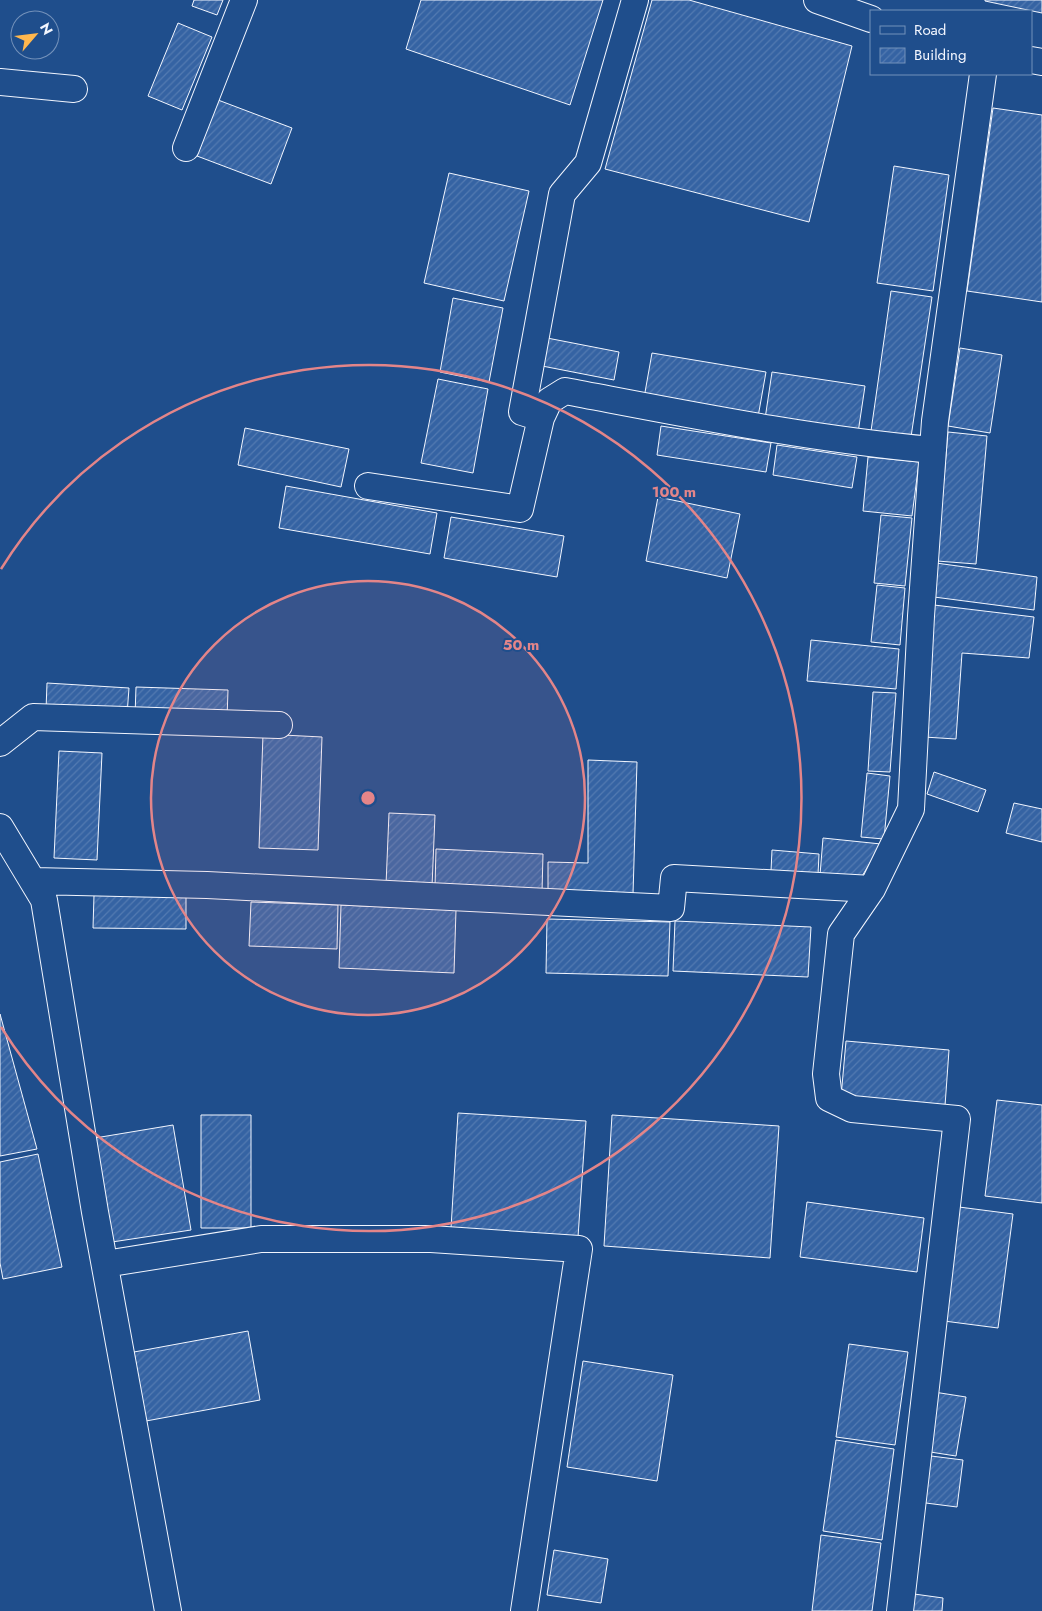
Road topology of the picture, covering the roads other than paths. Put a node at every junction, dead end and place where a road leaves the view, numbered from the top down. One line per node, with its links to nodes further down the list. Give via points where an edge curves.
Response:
1 (244, 0): 8 (street)
2 (635, 0): 9 (street, via 588,163 562,194 522,412)
3 (832, 2): 4 (street)
4 (870, 19)
5 (983, 75): 10 (street)
6 (0, 82): 7 (street)
7 (74, 89)
8 (186, 148)
9 (541, 418): 10 (street, via 549,401 565,391 765,428 867,444); 11 (street, via 520,509)
10 (933, 450): 16 (street, via 911,809)
11 (368, 486)
12 (279, 725): 13 (street, via 33,717)
13 (0, 743)
14 (0, 827): 15 (street)
15 (34, 881): 16 (street, via 207,885 671,908 674,878); 17 (street, via 44,900)
16 (872, 889): 20 (street, via 841,934 826,1074 829,1098 852,1109 957,1119)
17 (105, 1264): 18 (street); 19 (street, via 261,1239 430,1239 579,1249)
18 (168, 1611)
19 (524, 1611)
20 (900, 1611)

